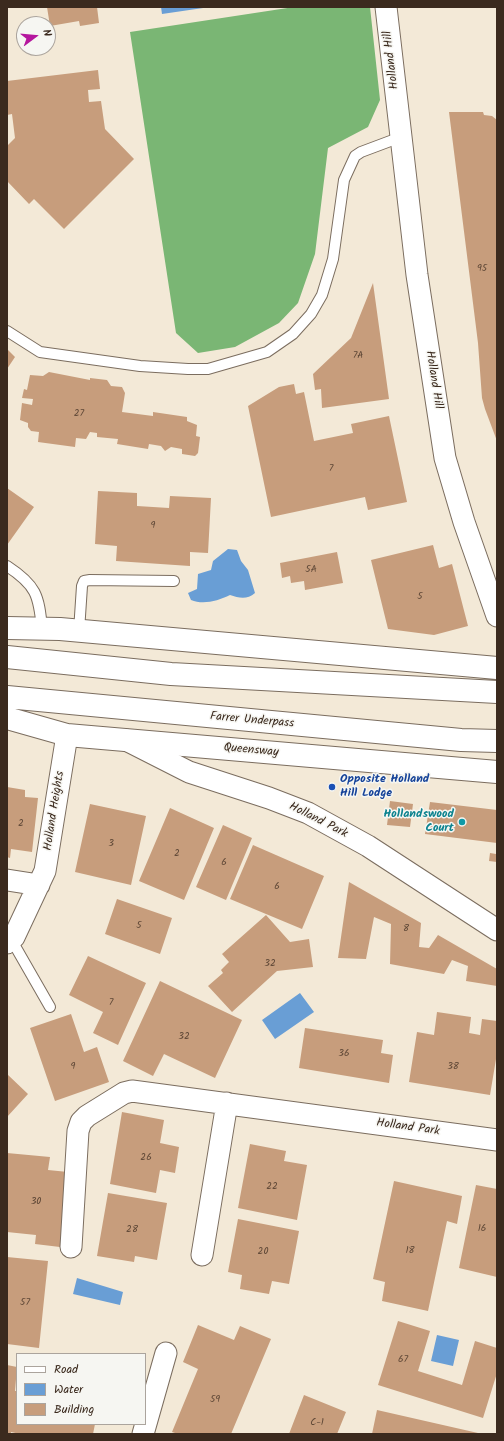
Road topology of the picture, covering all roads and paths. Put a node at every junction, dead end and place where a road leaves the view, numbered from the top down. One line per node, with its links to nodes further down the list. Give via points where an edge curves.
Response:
1 (386, 7): 2 (street, Holland Hill)
2 (401, 137): 3 (lane, via 361,152 350,164 344,180 333,259 322,295 311,314 294,334 267,352 208,369 162,368 40,352); 6 (street, Holland Hill, via 417,276 446,458 464,522)
3 (7, 331)
4 (7, 566): 8 (lane, via 25,577 33,588 40,607)
5 (174, 581): 9 (lane, via 84,581)
6 (497, 616)
7 (7, 628): 8 (highway)
8 (42, 629): 9 (highway)
9 (79, 631): 11 (highway)
10 (7, 657): 12 (highway, via 171,674)
11 (497, 668)
12 (497, 692)
13 (7, 697): 17 (highway, Farrer Underpass, via 461,740)
14 (7, 718): 15 (highway, Queensway)
15 (67, 735): 16 (highway, Queensway); 20 (street, Holland Heights, via 45,871)
16 (125, 740): 18 (highway, Queensway); 21 (street, Holland Park, via 189,772 308,813 368,846)
17 (497, 741)
18 (497, 772)
19 (7, 880): 20 (street)
20 (39, 885): 22 (street, Holland Heights, via 14,937)
21 (497, 930)
22 (9, 941): 23 (lane)
23 (50, 1007)
24 (227, 1103): 25 (street, Holland Park); 26 (street, Holland Park, via 132,1090 87,1116 81,1122 78,1131); 27 (street)
25 (497, 1140)
26 (71, 1247)
27 (202, 1255)
28 (166, 1353): 29 (street)
29 (146, 1423)

